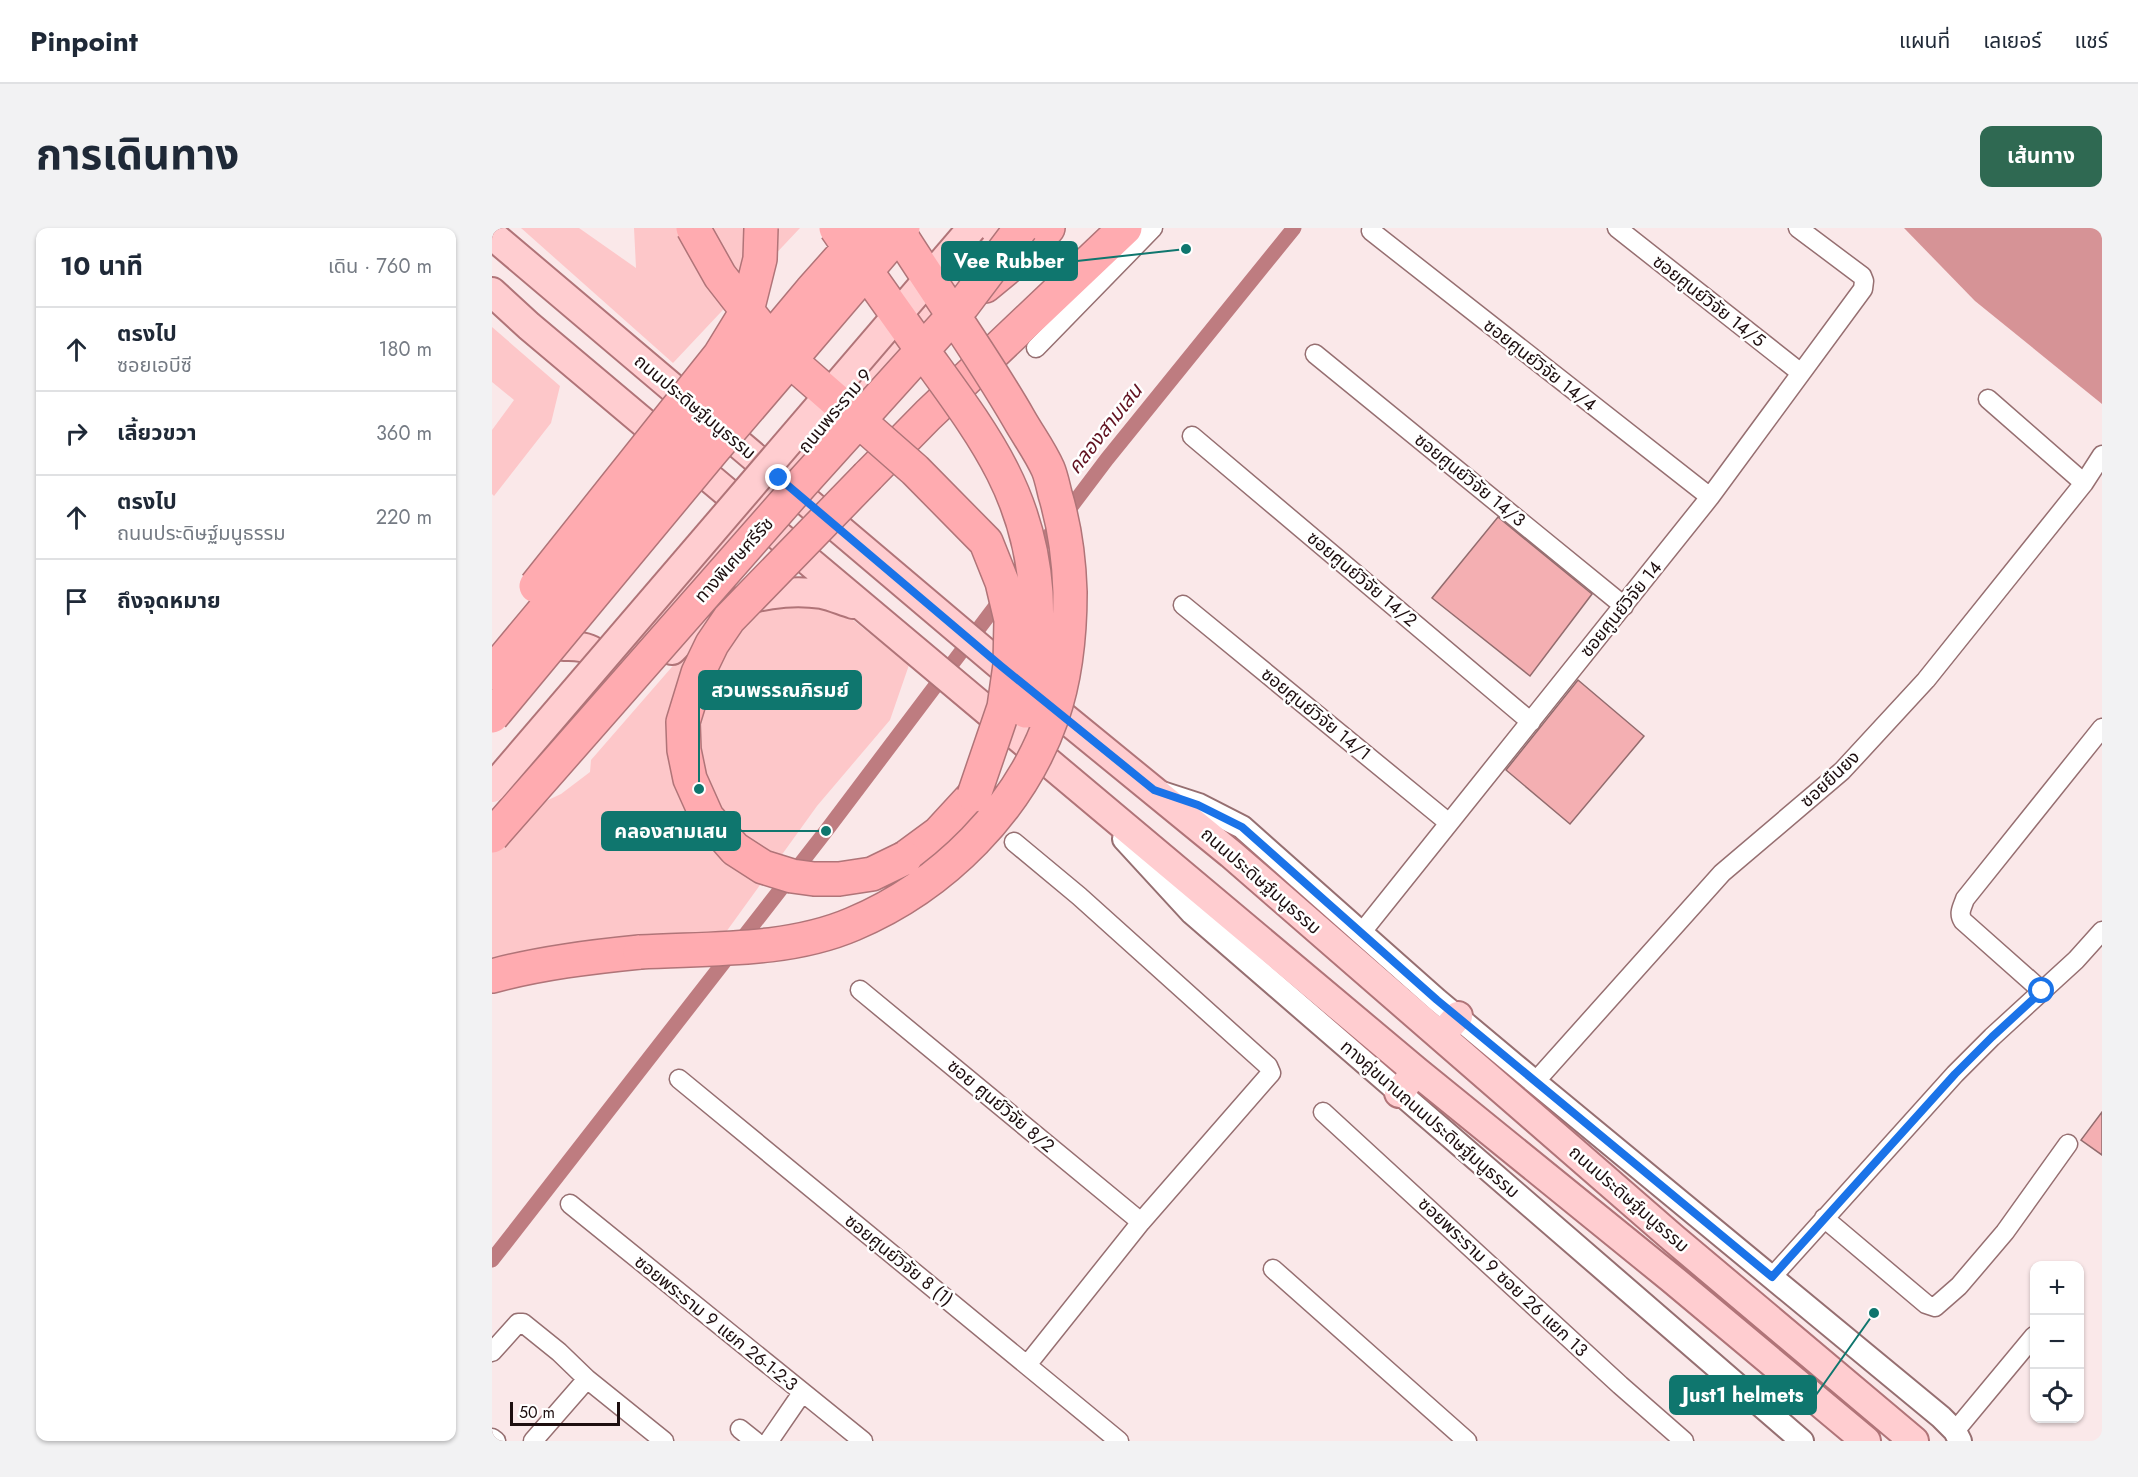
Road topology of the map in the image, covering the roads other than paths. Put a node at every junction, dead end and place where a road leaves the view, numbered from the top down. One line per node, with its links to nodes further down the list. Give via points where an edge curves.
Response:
1 (693, 228): 52 (highway, bridge, via 720,276 777,349 915,470 986,542 1002,582 1011,620 1010,665 1004,707)
2 (761, 228): 41 (highway, bridge, via 760,259 747,311 720,355)
3 (836, 228): 52 (highway, bridge, via 979,430 1015,497 1025,528 1034,565 1037,640 1027,707 1005,758)
4 (867, 228): 42 (highway, bridge)
5 (896, 228): 62 (highway, bridge, via 1000,386 1048,469 1060,512 1070,571 1070,629 1064,674 1052,717 1030,767 994,821 945,868 904,897 853,924 813,937 768,945 579,958)
6 (903, 228): 44 (highway, bridge)
7 (922, 228): 24 (main road)
8 (946, 228): 48 (main road, ถนนพระราม 9, bridge)
9 (972, 228): 50 (main road, ถนนพระราม 9, bridge)
10 (992, 228): 21 (main road, ถนนพระราม 9)
11 (1021, 228): 20 (highway, ทางพิเศษศรีรัช, bridge)
12 (1047, 228): 20 (highway, bridge)
13 (1125, 228): 52 (highway, bridge, via 928,415 729,619 698,673 683,722 690,779 707,817 735,849 763,867 792,876 839,879 872,873 905,858 939,832)
14 (1153, 228): 22 (street)
15 (1617, 228): 25 (street, ซอยศูนย์วิจัย 14/5)
16 (1798, 228): 25 (street, ซอยศูนย์วิจัย 14, via 1862,276 1863,289)
17 (1371, 231): 34 (street, ซอยศูนย์วิจัย 14/4)
18 (492, 235): 26 (main road, ถนนประดิษฐ์มนูธรรม)
19 (492, 292): 31 (main road, ถนนประดิษฐ์มนูธรรม)
20 (963, 305): 55 (highway, ทางพิเศษศรีรัช, bridge)
21 (924, 306): 32 (main road, ถนนพระราม 9); 35 (main road, via 908,353 884,398 824,470 814,488)
22 (1036, 348)
23 (1315, 354): 38 (street, ซอยศูนย์วิจัย 14/3)
24 (805, 364): 26 (main road, via 746,382); 29 (main road)
25 (1801, 373): 34 (street, ซอยศูนย์วิจัย 14)
26 (665, 383): 29 (main road, ถนนประดิษฐ์มนูธรรม)
27 (1988, 399): 33 (street)
28 (1192, 436): 45 (street, ซอยศูนย์วิจัย 14/2)
29 (737, 443): 31 (main road); 32 (main road, ถนนประดิษฐ์มนูธรรม)
30 (2102, 455): 33 (street, ซอยยืนยง)
31 (708, 477): 36 (main road, ถนนประดิษฐ์มนูธรรม); 40 (main road)
32 (779, 478): 35 (main road, ถนนประดิษฐ์มนูธรรม); 36 (main road, ถนนพระราม 9)
33 (2084, 483): 69 (street, ซอยยืนยง, via 1926,680 1873,738 1842,771 1722,873)
34 (1710, 497): 38 (street, ซอยศูนย์วิจัย 14)
35 (814, 507): 51 (main road, ถนนประดิษฐ์มนูธรรม)
36 (750, 512): 39 (main road, ถนนประดิษฐ์มนูธรรม); 43 (main road, ถนนพระราม 9)
37 (1183, 605): 54 (street, ซอยศูนย์วิจัย 14/1)
38 (1624, 606): 45 (street, ซอยศูนย์วิจัย 14)
39 (863, 608): 49 (main road, via 823,594 785,592 720,609 687,634 558,768); 68 (main road, ถนนประดิษฐ์มนูธรรม, via 1073,783)
40 (557, 637): 43 (main road, via 595,652 603,664); 47 (main road, via 542,671)
41 (492, 645)
42 (492, 673)
43 (605, 684): 49 (main road, ถนนพระราม 9)
44 (492, 716)
45 (1531, 722): 54 (street, ซอยศูนย์วิจัย 14)
46 (2102, 728): 65 (street, via 1965,899 1960,911 1963,921)
47 (492, 730)
48 (492, 761)
49 (524, 777): 53 (main road, ถนนพระราม 9)
50 (492, 788)
51 (1154, 790): 58 (street, via 1198,805 1242,827); 66 (main road, ถนนประดิษฐ์มนูธรรม)
52 (974, 795)
53 (492, 814)
54 (1449, 824): 58 (street, ซอยศูนย์วิจัย 14)
55 (492, 836)
56 (1014, 842): 74 (street, via 1271,1069)
57 (2102, 931): 65 (street)
58 (1362, 932): 66 (street)
59 (653, 941): 61 (street)
60 (677, 966): 61 (street)
61 (652, 967): 63 (street, via 532,976)
62 (492, 976)
63 (492, 985)
64 (860, 990): 74 (street, ซอย ศูนย์วิจัย 8/2)
65 (2042, 991): 73 (street, via 1963,1067)
66 (1449, 1026): 69 (street); 96 (main road, ถนนประดิษฐ์มนูธรรม, via 1691,1252)
67 (679, 1079): 79 (street, ซอยศูนย์วิจัย 8 (1))
68 (1407, 1082): 94 (street, ทางคู่ขนานถนนประดิษฐ์มนูธรรม); 95 (main road, ถนนประดิษฐ์มนูธรรม, via 1671,1278)
69 (1535, 1082): 76 (street)
70 (1323, 1112): 93 (street, ซอยพระราม 9 ซอย 26 แยก 13)
71 (2068, 1144): 73 (street, via 2005,1232 1959,1286 1935,1307 1926,1304)
72 (570, 1204): 81 (street, ซอยพระราม 9 แยก 26-1-2-3)
73 (1824, 1218): 76 (street)
74 (1142, 1222): 79 (street)
75 (1273, 1269): 92 (street)
76 (1772, 1277): 83 (street, via 1941,1417)
77 (2030, 1341): 83 (street)
78 (492, 1352): 80 (street, via 512,1328 523,1323)
79 (1027, 1365): 91 (street, ซอยศูนย์วิจัย 8 (1))
80 (587, 1379): 86 (street); 87 (street)
81 (802, 1393): 89 (street); 90 (street, ซอยพระราม 9 แยก 26-1-2-3)
82 (740, 1430): 88 (street)
83 (1958, 1436)
84 (492, 1438): 85 (street)
85 (496, 1441)
86 (533, 1441)
87 (664, 1441)
88 (755, 1441)
89 (769, 1441)
90 (863, 1441)
91 (1119, 1441)
92 (1467, 1441)
93 (1684, 1441)
94 (1802, 1441)
95 (1866, 1441)
96 (1914, 1441)

